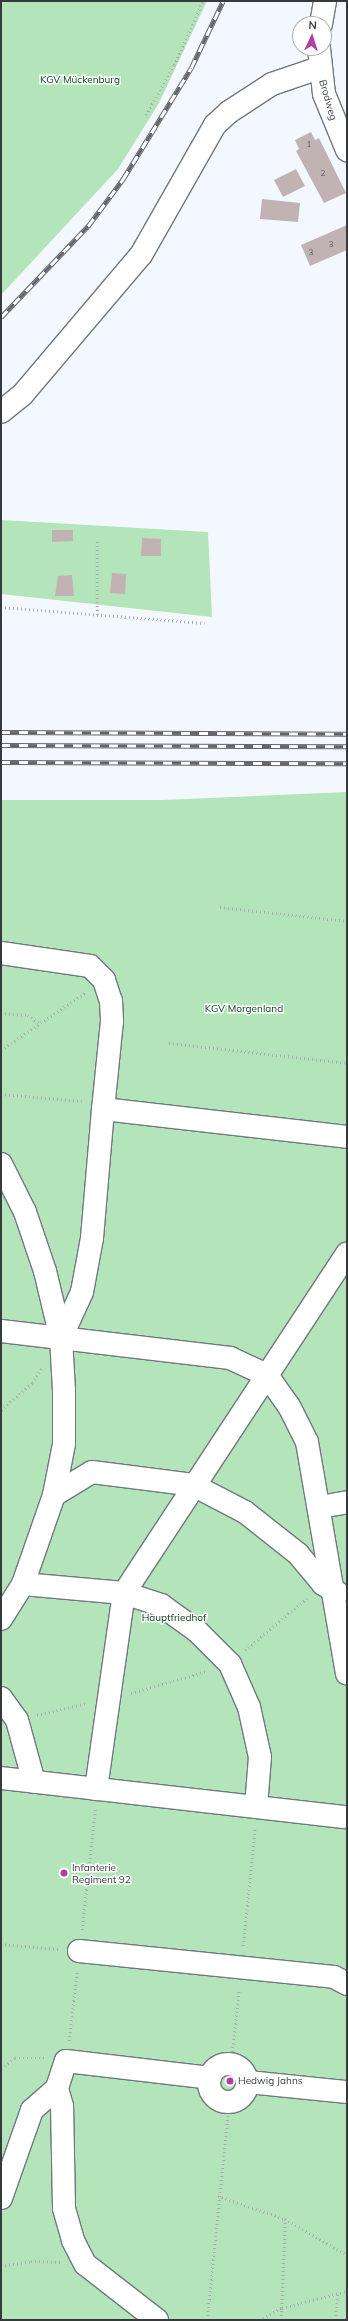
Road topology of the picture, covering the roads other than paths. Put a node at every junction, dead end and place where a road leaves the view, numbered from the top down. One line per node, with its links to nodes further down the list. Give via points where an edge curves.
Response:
1 (325, 1): 2 (street)
2 (322, 16)
3 (319, 58): 4 (street, Brodweg, via 329,111); 5 (street, via 228,112 215,125 141,255 28,388)
4 (347, 150)
5 (1, 412)
6 (1, 953): 7 (street, via 90,966 104,980 111,1001 112,1021)
7 (104, 1106): 8 (street); 12 (street, via 92,1238 82,1292)
8 (347, 1137)
9 (1, 1164): 12 (street, via 25,1212 45,1271)
10 (347, 1254): 13 (street)
11 (1, 1331): 12 (street)
12 (61, 1338): 13 (street, via 230,1358); 14 (street)
13 (267, 1375): 16 (street); 19 (street, via 289,1406 307,1442)
14 (64, 1444): 15 (street); 17 (street)
15 (92, 1472): 16 (street); 17 (street)
16 (193, 1486): 21 (street, via 245,1512 298,1554); 22 (street)
17 (54, 1495): 20 (street)
18 (347, 1502): 19 (street)
19 (320, 1507): 21 (street)
20 (23, 1584): 22 (street); 23 (street)
21 (335, 1590): 24 (street)
22 (124, 1593): 28 (street); 29 (street, via 162,1605 197,1632 230,1664 249,1707 260,1757)
23 (1, 1619)
24 (347, 1674)
25 (1, 1698): 27 (street, via 17,1720)
26 (1, 1778): 27 (street)
27 (34, 1782): 28 (street)
28 (96, 1789): 29 (street)
29 (256, 1807): 30 (street)
30 (346, 1818)
31 (79, 1952): 32 (street)
32 (343, 1976)
33 (210, 2078): 34 (street, via 218,2067 231,2064 243,2070); 34 (street, via 214,2096 229,2103 242,2097); 35 (street, via 66,2061)
34 (248, 2082): 36 (street)
35 (57, 2088): 37 (street, via 32,2110); 38 (street, via 62,2106 64,2208 73,2240 85,2264)
36 (347, 2092)
37 (1, 2198)
38 (157, 2320)

